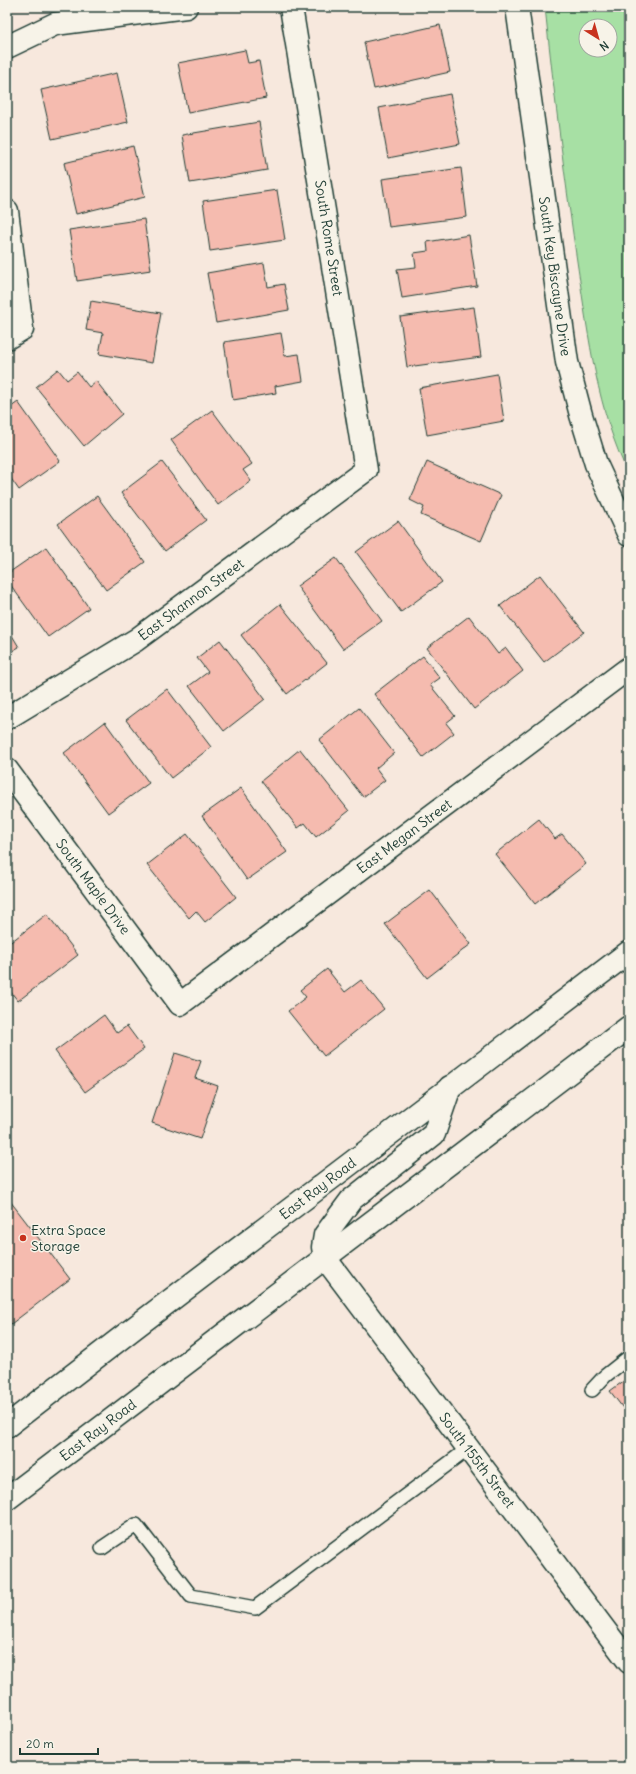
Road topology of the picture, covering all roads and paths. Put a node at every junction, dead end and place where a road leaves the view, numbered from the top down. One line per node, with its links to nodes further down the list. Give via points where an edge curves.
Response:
1 (186, 7): 4 (street, via 55,24)
2 (291, 7): 7 (street, South Rome Street)
3 (517, 7): 8 (street, South Key Biscayne Drive, via 567,362 596,464)
4 (7, 47)
5 (7, 211): 6 (street)
6 (14, 334)
7 (366, 470): 10 (street, East Shannon Street, via 136,640)
8 (629, 535)
9 (629, 668): 13 (street, East Megan Street)
10 (7, 718)
11 (7, 770): 13 (street, South Maple Drive)
12 (629, 952): 15 (street, East Ray Road)
13 (180, 1004)
14 (629, 1027): 16 (street, East Ray Road)
15 (450, 1087): 16 (street, via 434,1134 351,1200 326,1236 323,1247); 19 (street, East Ray Road)
16 (325, 1258): 20 (street, South 155th Street); 21 (street, East Ray Road)
17 (629, 1357): 18 (lane)
18 (592, 1390)
19 (7, 1426)
20 (468, 1449): 22 (lane, via 255,1608 190,1596 136,1525); 23 (street, South 155th Street)
21 (7, 1499)
22 (102, 1548)
23 (629, 1662)

